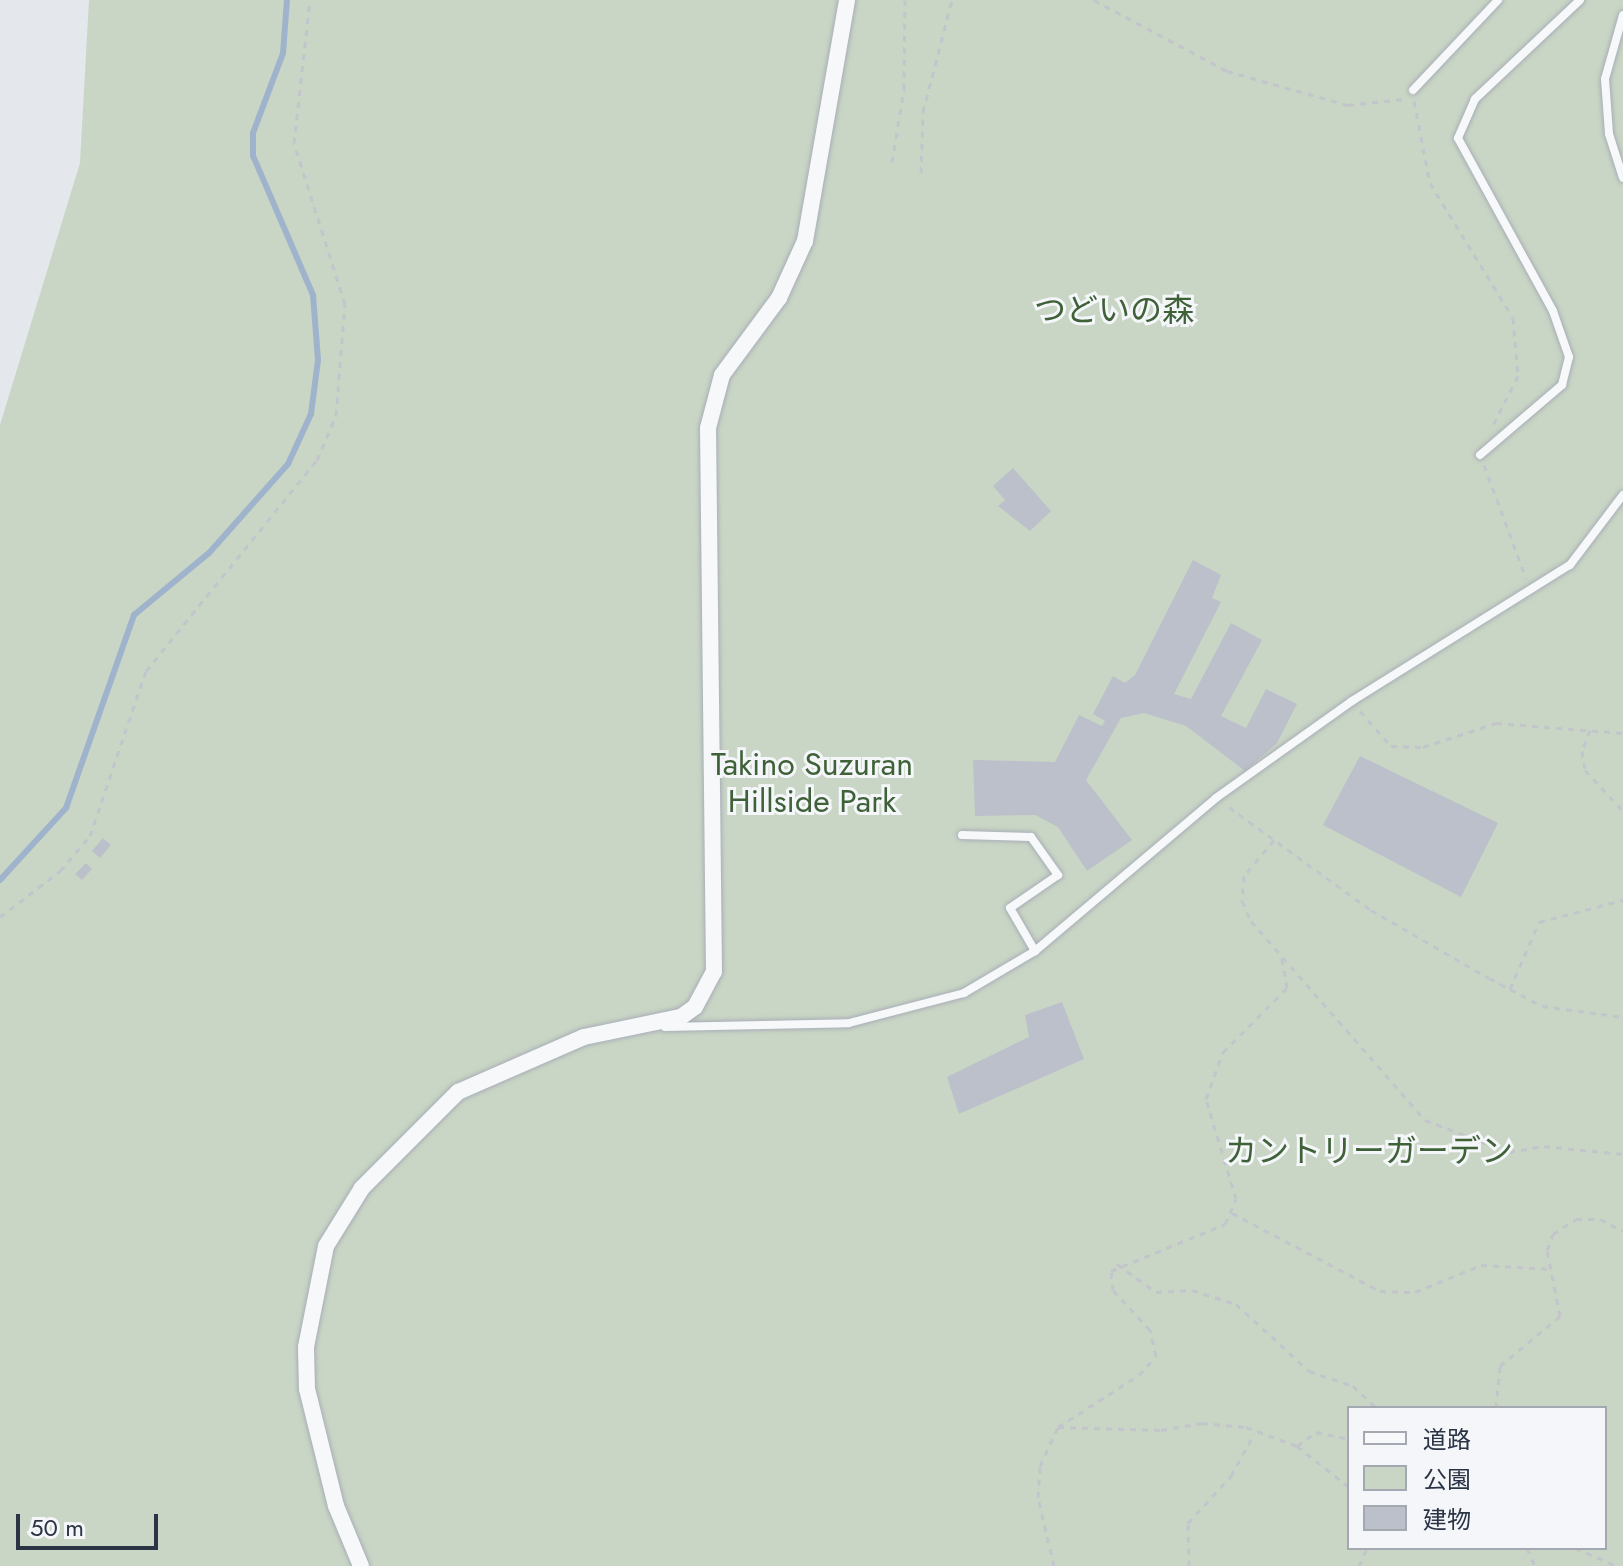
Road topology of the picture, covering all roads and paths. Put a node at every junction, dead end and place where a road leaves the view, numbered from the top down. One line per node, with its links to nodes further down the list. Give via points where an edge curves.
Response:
1 (310, 0): 24 (path, via 294,143 343,289 336,415 317,460 146,671 90,836 60,871)
2 (847, 0): 29 (street, via 815,206 792,273 714,393 708,428 714,972 695,1007)
3 (905, 0): 10 (path, via 904,89)
4 (952, 0): 11 (path, via 923,112)
5 (1094, 0): 9 (path, via 1227,71 1290,90 1348,105 1401,102)
6 (1498, 0): 9 (lane)
7 (1580, 0): 13 (lane, via 1475,99 1458,138 1553,311 1569,357 1562,385)
8 (1623, 15): 12 (lane, via 1605,79 1609,134)
9 (1413, 90): 13 (path, via 1430,183 1513,318 1520,354 1518,376)
10 (892, 162)
11 (921, 173)
12 (1623, 178)
13 (1480, 455): 15 (path)
14 (1623, 495): 15 (lane, via 1570,565)
15 (1530, 589): 16 (lane)
16 (1352, 701): 17 (path, via 1391,746 1423,747 1496,723); 19 (lane)
17 (1590, 730): 18 (path); 20 (path, via 1585,770)
18 (1623, 733)
19 (1216, 798): 22 (path); 25 (lane)
20 (1623, 811)
21 (962, 835): 25 (lane, via 1031,837 1058,875 1010,908)
22 (1274, 840): 26 (path, via 1244,876 1242,901); 27 (path, via 1371,910)
23 (1623, 900): 27 (path, via 1539,922)
24 (0, 917)
25 (1035, 951): 29 (lane, via 964,993 914,1011 849,1023)
26 (1281, 954): 30 (path, via 1425,1120 1509,1152 1544,1146); 31 (path, via 1287,988 1223,1052 1206,1099 1236,1199)
27 (1510, 989): 28 (path, via 1542,1006)
28 (1623, 1017)
29 (658, 1027): 43 (street, via 584,1037 458,1092 362,1188 326,1246 306,1347 307,1389 336,1506)
30 (1623, 1153)
31 (1231, 1213): 33 (path, via 1211,1235); 34 (path, via 1380,1291 1415,1292 1481,1265)
32 (1623, 1231): 34 (path, via 1600,1219 1563,1223 1547,1250)
33 (1117, 1264): 35 (path, via 1156,1292 1192,1290 1236,1304 1309,1371 1353,1386); 37 (path, via 1113,1290 1150,1330 1156,1356 1139,1375)
34 (1551, 1269): 36 (path, via 1560,1316 1500,1366)
35 (1375, 1406)
36 (1496, 1406)
37 (1058, 1427): 38 (path, via 1161,1430 1202,1423); 44 (path, via 1040,1466 1038,1497)
38 (1254, 1434): 40 (path); 45 (path, via 1231,1476 1188,1523)
39 (1347, 1439): 40 (path, via 1316,1432)
40 (1297, 1446): 41 (path)
41 (1347, 1485)
42 (1580, 1550): 46 (path)
43 (361, 1566)
44 (1054, 1566)
45 (1189, 1566)
46 (1617, 1566)

